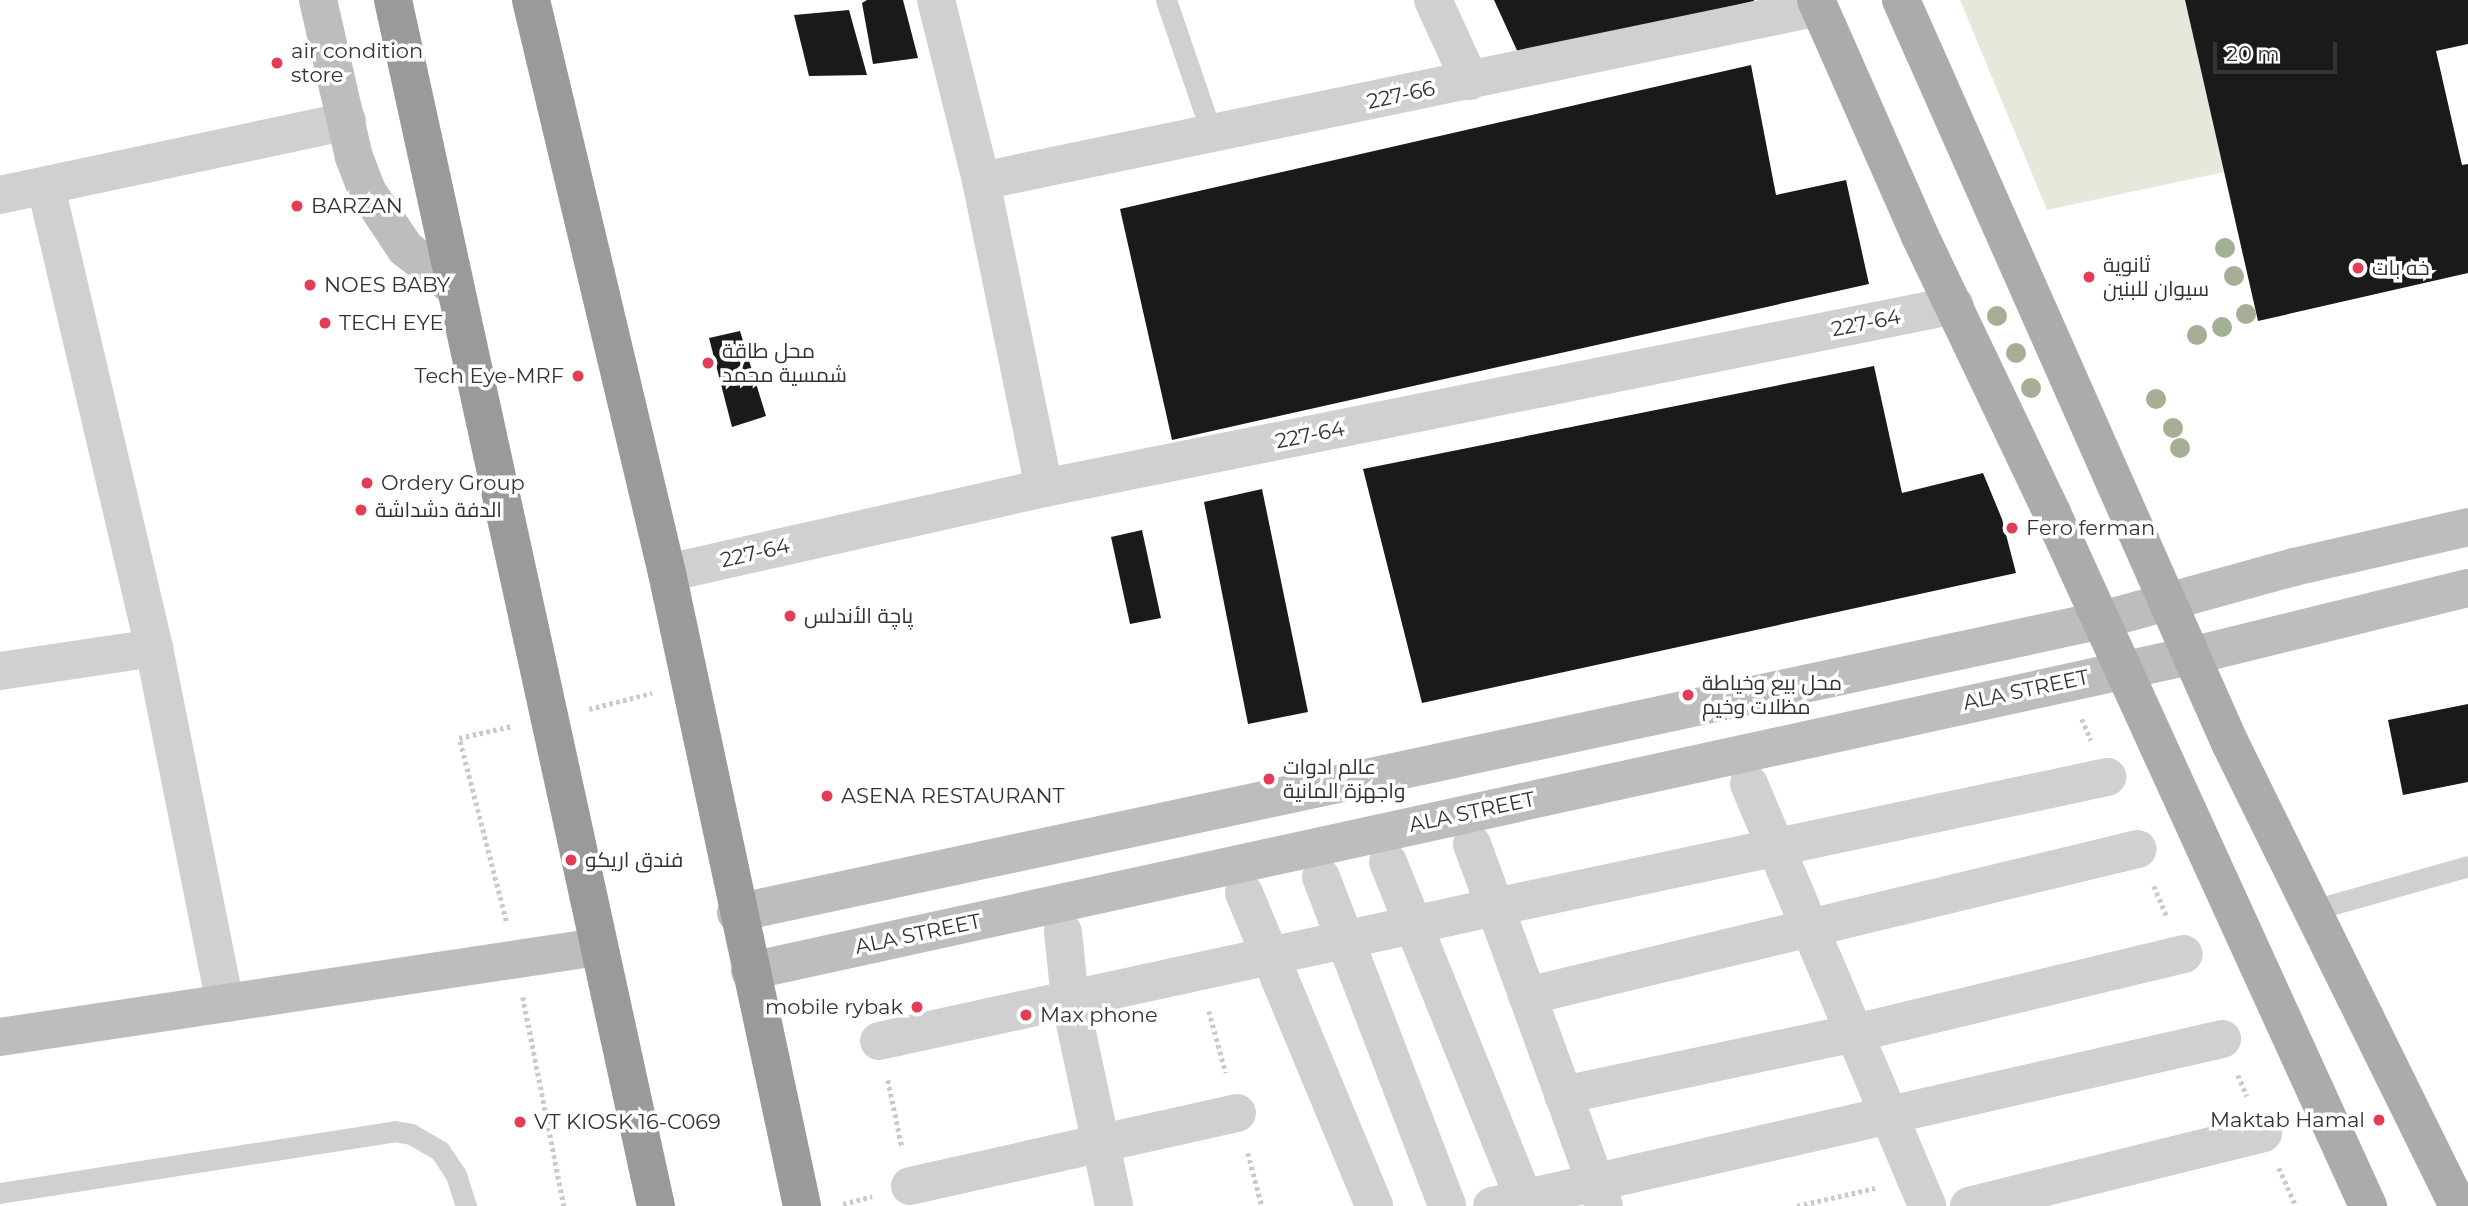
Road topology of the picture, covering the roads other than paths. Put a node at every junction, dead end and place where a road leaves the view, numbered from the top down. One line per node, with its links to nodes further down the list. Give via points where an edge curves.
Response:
1 (318, 0): 10 (main road)
2 (393, 0): 15 (highway)
3 (531, 0): 19 (highway)
4 (936, 0): 12 (street)
5 (1166, 0): 11 (lane)
6 (1433, 0): 9 (street)
7 (1901, 0): 21 (main road)
8 (1818, 3): 9 (street, 227-66); 16 (main road)
9 (1470, 81): 11 (street, 227-66)
10 (347, 121): 13 (street); 15 (main road, via 354,157 385,223 429,271)
11 (1212, 134): 12 (street, 227-66)
12 (981, 181): 17 (street)
13 (46, 187): 14 (street); 23 (street)
14 (0, 195)
15 (456, 289): 43 (highway)
16 (1955, 305): 17 (street, 227-64); 22 (main road)
17 (1044, 488): 19 (street, 227-64)
18 (2468, 527): 21 (main road)
19 (667, 573): 38 (highway)
20 (2468, 588): 24 (main road, ALA STREET)
21 (2168, 601): 22 (main road); 24 (main road)
22 (2098, 621): 25 (main road); 38 (main road)
23 (154, 648): 26 (street); 49 (street)
24 (2195, 655): 25 (main road, ALA STREET); 37 (main road, via 2230,743)
25 (2120, 669): 46 (main road, ALA STREET); 71 (main road)
26 (0, 671)
27 (2107, 777): 30 (street)
28 (1749, 784): 30 (street)
29 (1472, 844): 36 (street)
30 (1777, 849): 36 (street); 40 (street)
31 (2138, 849): 40 (street)
32 (1388, 862): 39 (street)
33 (2468, 866): 37 (lane)
34 (1321, 877): 42 (street)
35 (1244, 893): 45 (street)
36 (1495, 907): 39 (street); 47 (street)
37 (2312, 910): 72 (main road)
38 (736, 913): 46 (highway)
39 (1415, 925): 42 (street); 63 (street)
40 (1810, 928): 47 (street); 50 (street)
41 (1063, 933): 48 (street)
42 (1345, 940): 45 (street); 69 (street)
43 (597, 947): 49 (main road); 65 (highway)
44 (2184, 954): 50 (street)
45 (1270, 956): 48 (street); 68 (street)
46 (750, 971): 66 (highway)
47 (1527, 996): 54 (street)
48 (1070, 1000): 53 (street); 58 (street)
49 (225, 1003): 51 (main road)
50 (1854, 1033): 54 (street); 55 (street)
51 (0, 1037)
52 (2222, 1039): 55 (street)
53 (879, 1041)
54 (1563, 1095): 62 (street)
55 (1888, 1112): 60 (street); 62 (street)
56 (1237, 1114): 58 (street)
57 (2263, 1133): 70 (street)
58 (1100, 1142): 59 (street); 67 (street)
59 (910, 1186)
60 (1922, 1192)
61 (0, 1193): 64 (lane, via 394,1130 440,1151 456,1175)
62 (1599, 1194): 63 (street)
63 (1514, 1203)
64 (466, 1206)
65 (656, 1206)
66 (802, 1206)
67 (1114, 1206)
68 (1374, 1206)
69 (1447, 1206)
70 (1969, 1206)
71 (2368, 1206)
72 (2458, 1206)

